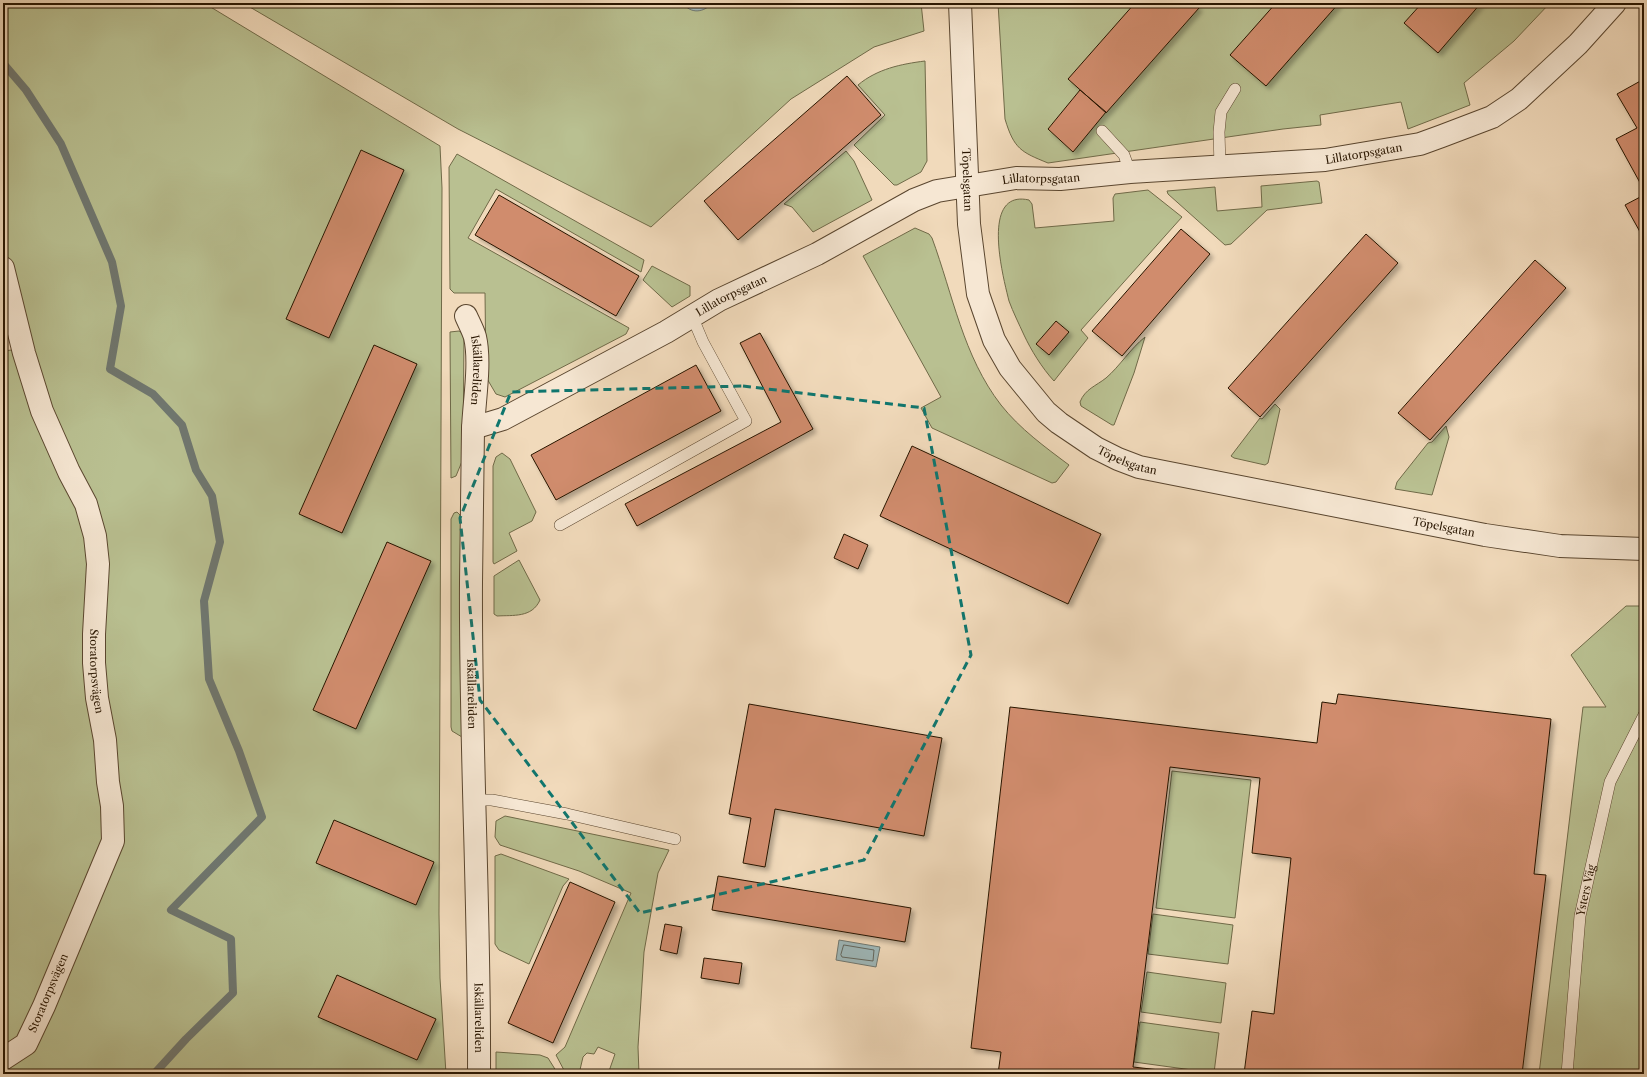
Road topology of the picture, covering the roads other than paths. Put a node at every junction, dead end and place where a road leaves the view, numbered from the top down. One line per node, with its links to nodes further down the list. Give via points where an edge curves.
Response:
1 (960, 3): 7 (street, Töpelsgatan)
2 (1615, 3): 5 (street, Lillatorpsgatan, via 1566,55 1519,99 1492,117 1420,144 1325,160)
3 (1235, 89): 5 (lane, via 1221,112)
4 (1102, 131): 6 (lane, via 1124,155)
5 (1220, 166): 6 (street, Lillatorpsgatan)
6 (1130, 172): 7 (street, Lillatorpsgatan, via 1060,179 1016,178)
7 (967, 186): 10 (street, Lillatorpsgatan, via 937,191 914,200 817,254 719,300); 13 (street, Töpelsgatan, via 978,294 994,340 1010,368 1046,412 1096,448 1125,462 1152,470 1485,535 1560,546)
8 (3, 268): 17 (street, Storatorpsvägen, via 24,353 42,411 86,504 95,536 98,564 94,663 105,740 112,820 112,841 44,1006 26,1044)
9 (466, 316): 11 (street, Iskällareliden, via 475,337)
10 (692, 316): 11 (street, Lillatorpsgatan, via 503,419); 12 (lane, via 703,342 746,421)
11 (473, 428): 15 (street, Iskällareliden)
12 (560, 525)
13 (1644, 549)
14 (1644, 716): 19 (lane, Ysters Väg, via 1610,782 1580,916)
15 (473, 800): 16 (lane, via 492,800 567,814); 18 (street, Iskällareliden, via 476,838)
16 (675, 839)
17 (3, 1059)
18 (479, 1074)
19 (1567, 1074)

